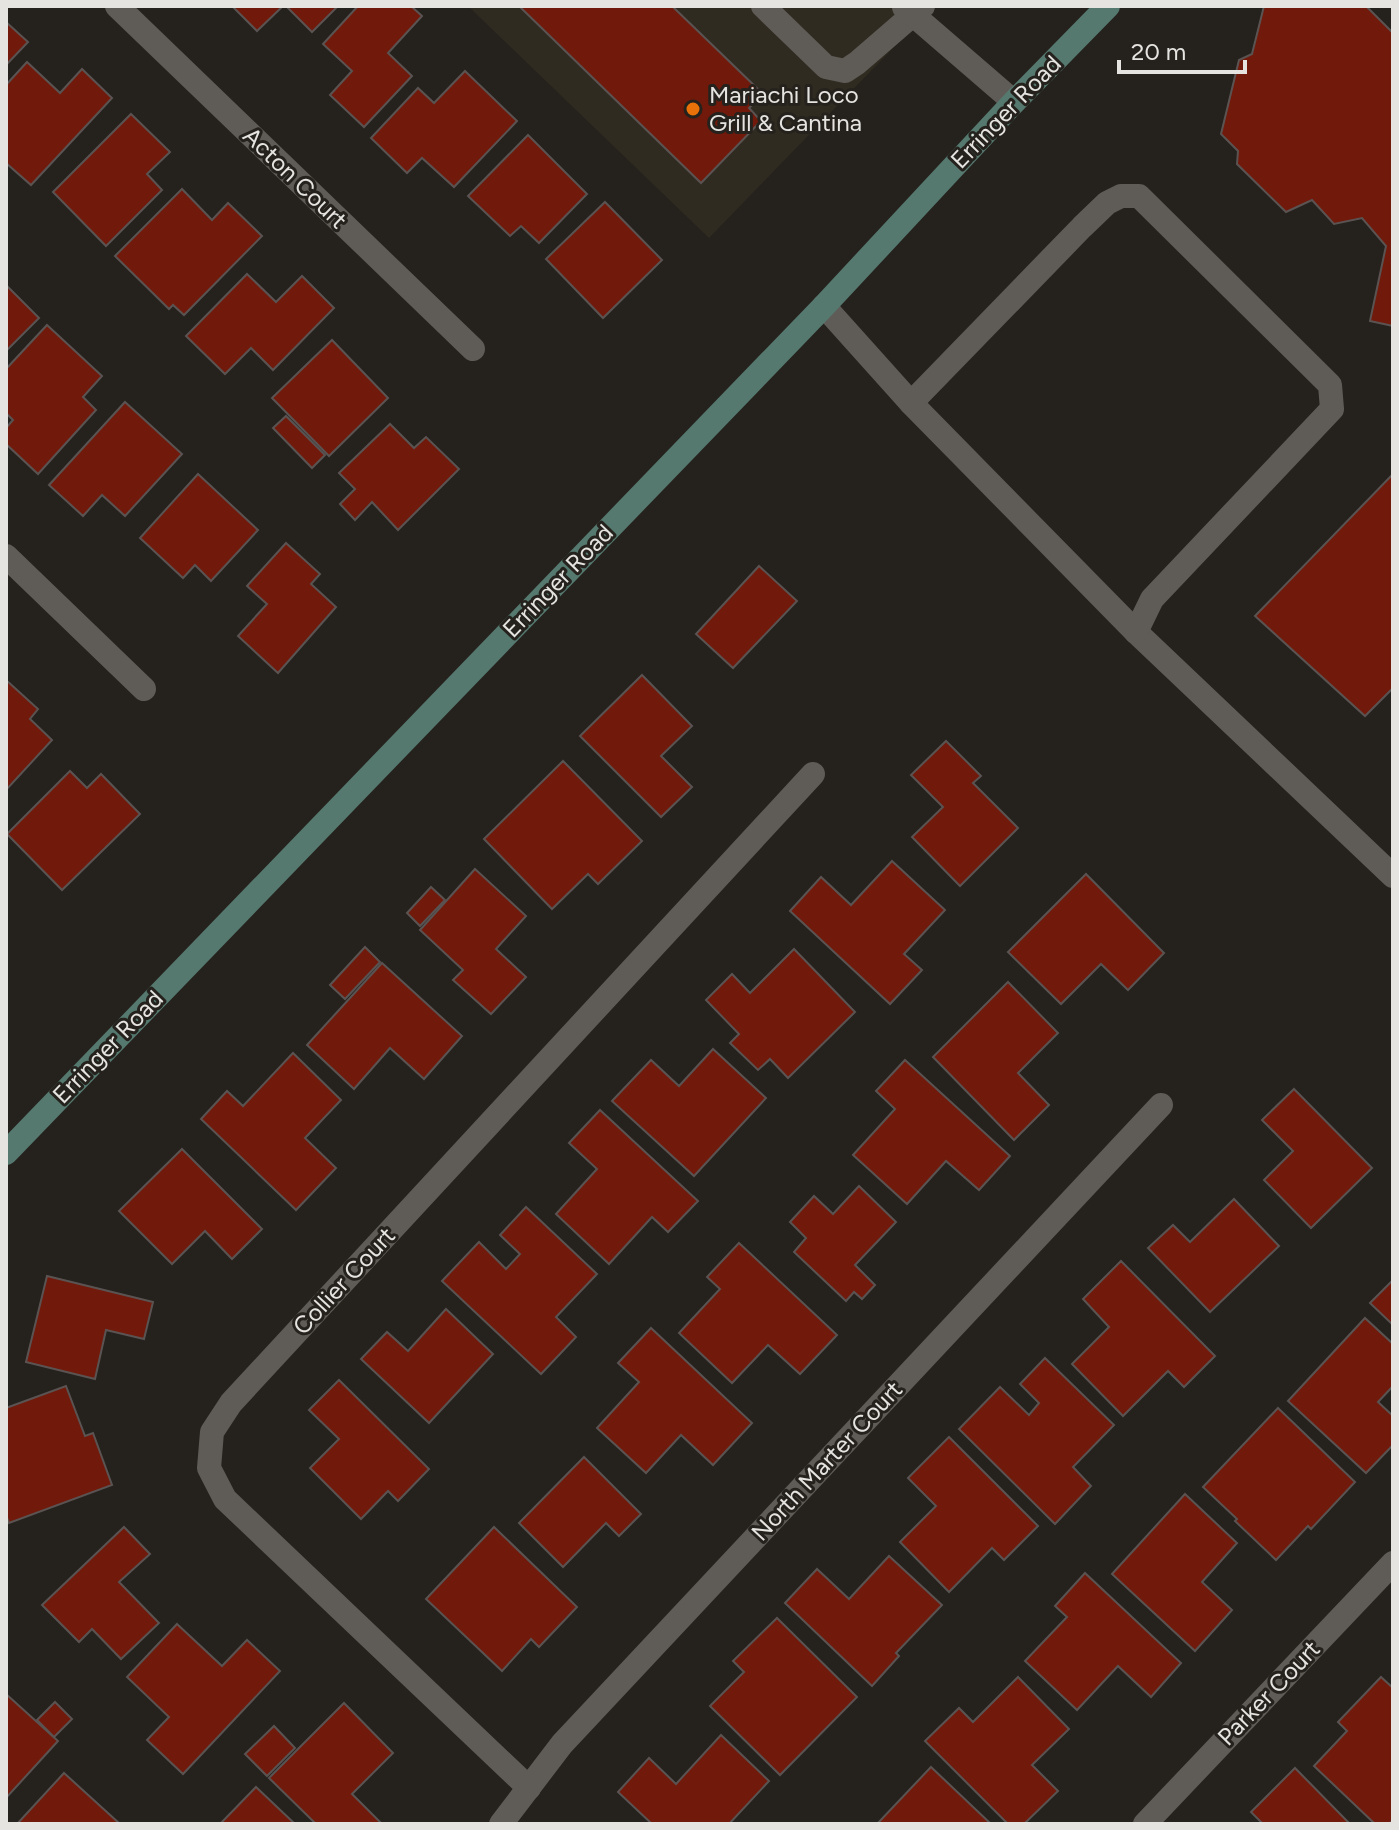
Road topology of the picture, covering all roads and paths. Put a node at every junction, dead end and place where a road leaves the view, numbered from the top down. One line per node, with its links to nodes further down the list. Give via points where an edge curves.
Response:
1 (117, 6): 7 (street, Acton Court)
2 (763, 6): 4 (street, via 826,67 845,71)
3 (1108, 6): 5 (main road, Erringer Road)
4 (913, 9): 5 (street)
5 (1014, 102): 6 (main road, Erringer Road)
6 (824, 306): 8 (street); 15 (main road, Erringer Road)
7 (473, 349)
8 (911, 403): 10 (street); 10 (street, via 1082,227 1121,196 1139,196 1330,385 1332,409 1152,599)
9 (6, 556): 11 (street)
10 (1136, 632): 13 (street)
11 (144, 689)
12 (813, 774): 17 (street, Collier Court, via 231,1403 212,1432 209,1468 225,1499)
13 (1393, 876)
14 (1161, 1105): 17 (street, North Marter Court, via 562,1744)
15 (6, 1153)
16 (1393, 1563): 19 (street, Parker Court)
17 (529, 1788): 18 (street, North Marter Court)
18 (501, 1824)
19 (1145, 1824)

